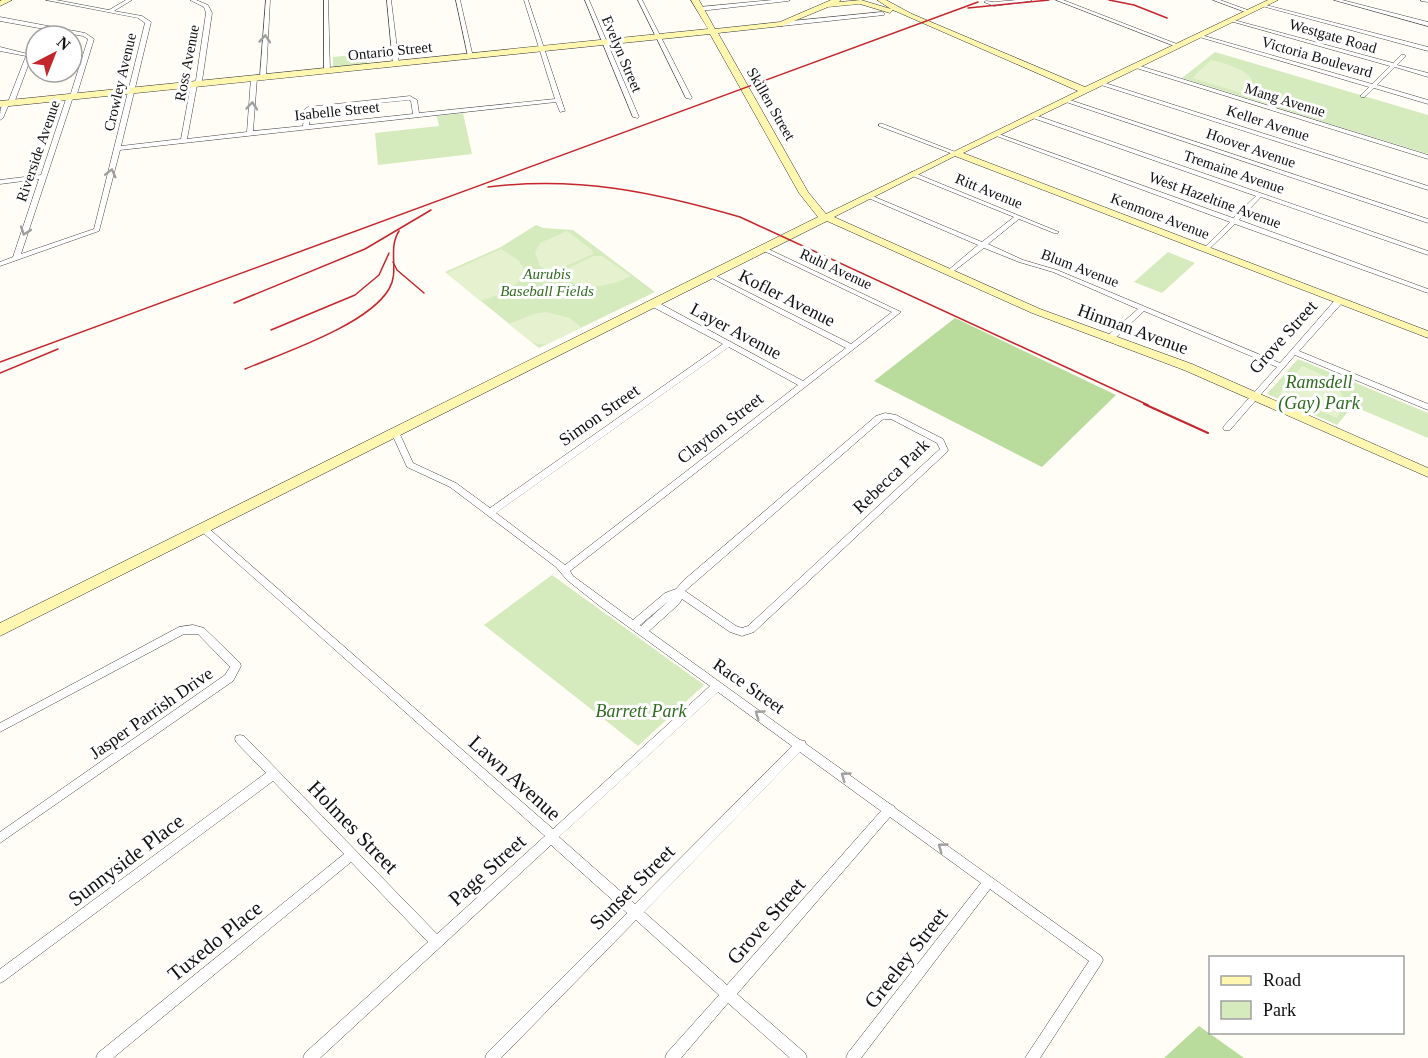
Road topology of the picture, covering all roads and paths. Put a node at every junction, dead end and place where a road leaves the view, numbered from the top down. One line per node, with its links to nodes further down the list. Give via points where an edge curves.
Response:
1 (8, 0): 24 (street)
2 (48, 0): 28 (street, Crowley Avenue)
3 (130, 0): 28 (street)
4 (192, 0): 54 (street, Ross Avenue, via 209,10 199,81)
5 (268, 0): 52 (street, one-way to 5)
6 (326, 0): 50 (street)
7 (389, 0): 47 (street)
8 (458, 0): 46 (street)
9 (525, 0): 44 (street)
10 (587, 0): 40 (street, Evelyn Street)
11 (640, 0): 38 (street)
12 (695, 0): 26 (street, Skillen Street)
13 (788, 0): 26 (street)
14 (837, 0): 27 (street, Ontario Street)
15 (1030, 0): 23 (street)
16 (1058, 0): 42 (street)
17 (1215, 0): 29 (street)
18 (1274, 0): 25 (street)
19 (1336, 0): 35 (street)
20 (1423, 0): 22 (street)
21 (871, 1): 27 (street, Ontario Street); 31 (street); 31 (street)
22 (1428, 1)
23 (986, 2)
24 (0, 4)
25 (1264, 5): 29 (street); 41 (street)
26 (700, 9): 36 (street, Skillen Street)
27 (816, 9): 34 (street, Ontario Street)
28 (110, 11): 56 (street, Crowley Avenue, via 148,22)
29 (1250, 12): 33 (street)
30 (882, 14): 34 (street, Ontario Street)
31 (909, 16): 57 (street)
32 (0, 19): 58 (street, Riverside Avenue, via 89,36)
33 (1232, 21): 37 (street); 49 (street, Westgate Road)
34 (782, 24): 36 (street, Ontario Street)
35 (1428, 24)
36 (713, 32): 38 (street, Ontario Street); 85 (street, Skillen Street, via 813,209)
37 (1199, 36): 42 (street); 55 (street, Victoria Boulevard)
38 (659, 37): 40 (street, Ontario Street); 60 (street)
39 (1426, 38): 41 (street)
40 (604, 43): 44 (street, Ontario Street); 68 (street, Evelyn Street)
41 (1416, 45): 45 (street); 49 (street)
42 (1179, 46): 48 (street)
43 (0, 49): 64 (street, via 29,55)
44 (541, 49): 46 (street, Ontario Street); 61 (street)
45 (1428, 49)
46 (471, 56): 47 (street, Ontario Street)
47 (396, 64): 50 (street, Ontario Street)
48 (1135, 66): 53 (street); 77 (street, Mang Avenue)
49 (1394, 66): 51 (street, Westgate Road); 55 (street)
50 (327, 71): 52 (street, Ontario Street)
51 (1428, 75)
52 (259, 78): 54 (street, Ontario Street); 72 (street, one-way to 52)
53 (1100, 83): 57 (street); 81 (street, Keller Avenue)
54 (194, 84): 56 (street, Ontario Street); 74 (street, Ross Avenue)
55 (1373, 86): 59 (street); 63 (street, Victoria Boulevard)
56 (132, 90): 58 (street, Ontario Street); 75 (street, Crowley Avenue)
57 (1084, 90): 62 (street)
58 (72, 96): 64 (street, Ontario Street); 79 (street, Riverside Avenue)
59 (1363, 96)
60 (689, 98)
61 (558, 100): 65 (street); 66 (street, Isabelle Street)
62 (1065, 100): 67 (street); 86 (street, Hoover Avenue)
63 (1428, 102)
64 (6, 103): 69 (street)
65 (562, 111)
66 (416, 116): 71 (street, Isabelle Street); 71 (street, via 412,99 308,110)
67 (1032, 116): 73 (street); 82 (street, Tremaine Avenue)
68 (636, 117)
69 (0, 118)
70 (881, 124): 76 (street, Kenmore Avenue)
71 (306, 127): 72 (street, Isabelle Street)
72 (250, 134): 74 (street, Isabelle Street)
73 (994, 134): 76 (street); 87 (street, West Hazeltine Avenue)
74 (184, 141): 75 (street, Isabelle Street)
75 (118, 148): 93 (street, Crowley Avenue, one-way to 75, via 97,230)
76 (955, 153): 78 (street); 91 (street, Kenmore Avenue)
77 (1428, 157)
78 (912, 174): 83 (street); 84 (street, Ritt Avenue)
79 (44, 177): 80 (street); 93 (street, Riverside Avenue, one-way to 93)
80 (0, 182)
81 (1428, 188)
82 (1260, 195): 87 (street); 92 (street, Tremaine Avenue)
83 (868, 196): 85 (street); 89 (street, Blum Avenue)
84 (1018, 217): 88 (street, Ritt Avenue); 89 (street)
85 (825, 218): 90 (street); 95 (street, Hinman Avenue)
86 (1428, 221)
87 (1235, 222): 91 (street); 97 (street, West Hazeltine Avenue)
88 (1056, 232)
89 (983, 245): 95 (street); 100 (street, Blum Avenue)
90 (764, 249): 96 (street); 101 (street, Ruhl Avenue)
91 (1206, 249): 98 (street, Kenmore Avenue)
92 (1428, 253)
93 (16, 259): 94 (street, Crowley Avenue)
94 (0, 264)
95 (948, 273): 103 (street, Hinman Avenue)
96 (710, 276): 99 (street); 105 (street, Kofler Avenue)
97 (1428, 291)
98 (1339, 301): 102 (street, Kenmore Avenue); 106 (street, Grove Street)
99 (654, 304): 104 (street, Layer Avenue); 112 (street)
100 (1143, 308): 103 (street); 107 (street, Blum Avenue)
101 (897, 312): 105 (street, Clayton Street)
102 (1428, 335)
103 (1109, 339): 109 (street, Hinman Avenue, via 1166,358)
104 (728, 344): 108 (street, Layer Avenue); 114 (street, Simon Street)
105 (851, 347): 108 (street, Clayton Street)
106 (1294, 352): 107 (street, Grove Street); 110 (street)
107 (1281, 366): 109 (street, Grove Street)
108 (803, 384): 116 (street, Clayton Street)
109 (1254, 397): 111 (street, Grove Street); 113 (street, Hinman Avenue)
110 (1428, 407)
111 (1227, 428)
112 (395, 432): 114 (street, Race Street, via 410,465 453,485); 115 (street)
113 (1428, 473)
114 (489, 513): 116 (street, Race Street)
115 (203, 528): 119 (street); 126 (street, Lawn Avenue)
116 (565, 570): 118 (street, Race Street, via 570,578)
117 (679, 592): 117 (street, Rebecca Park, via 879,418 893,417 943,444 942,452 752,629 733,629); 118 (street, Rebecca Park, via 676,602)
118 (638, 628): 120 (street, Race Street)
119 (0, 630)
120 (717, 686): 123 (street, Race Street, one-way to 120); 126 (street, Page Street)
121 (0, 728): 127 (street, Jasper Parrish Drive, via 182,630 201,631 236,666 229,678)
122 (240, 739): 124 (street, Holmes Street)
123 (801, 744): 125 (street, Race Street, one-way to 123); 130 (street, Sunset Street)
124 (274, 774): 128 (street, Holmes Street); 132 (street, Sunnyside Place)
125 (890, 808): 129 (street, Race Street, one-way to 125); 133 (street, Grove Street)
126 (552, 837): 130 (street, Lawn Avenue); 131 (street, Page Street)
127 (0, 838)
128 (352, 854): 131 (street, Holmes Street); 134 (street, Tuxedo Place)
129 (989, 881): 139 (street, Greeley Street); 140 (street, Race Street, via 1097,960)
130 (635, 912): 133 (street, Lawn Avenue); 136 (street, Sunset Street)
131 (437, 942): 135 (street, Page Street)
132 (0, 977)
133 (728, 994): 137 (street, Grove Street); 138 (street, Lawn Avenue)
134 (103, 1058)
135 (310, 1058)
136 (492, 1058)
137 (672, 1058)
138 (800, 1058)
139 (853, 1058)
140 (1032, 1058)

